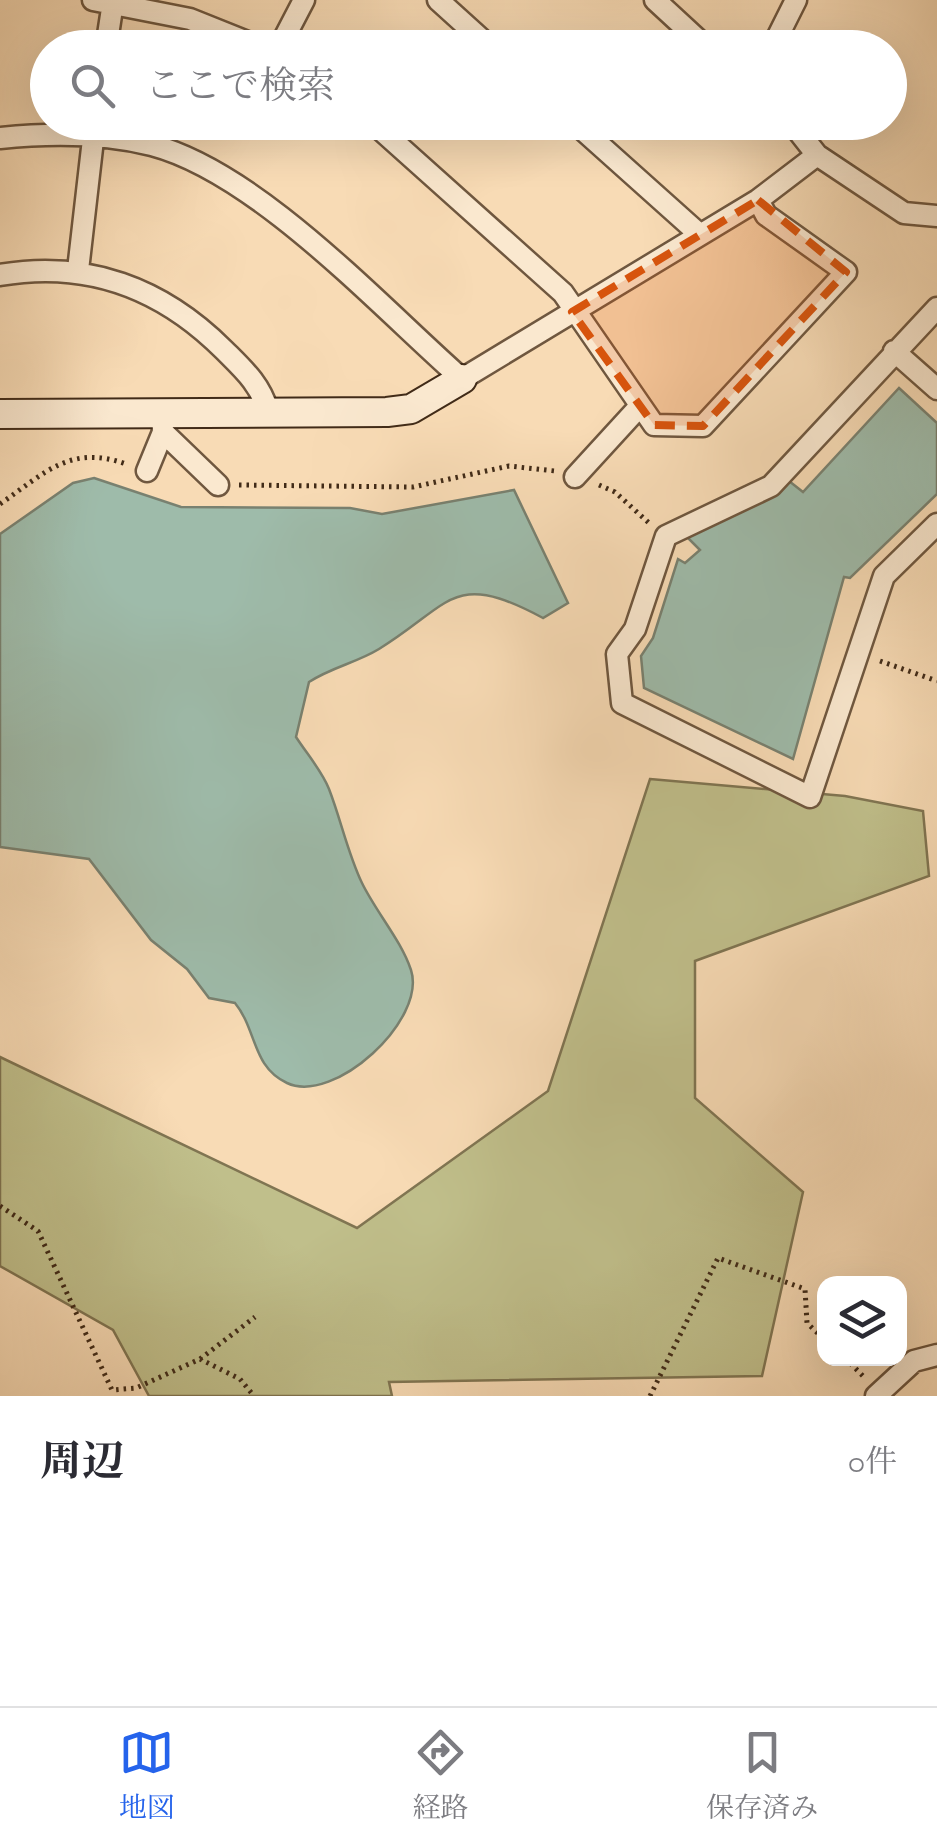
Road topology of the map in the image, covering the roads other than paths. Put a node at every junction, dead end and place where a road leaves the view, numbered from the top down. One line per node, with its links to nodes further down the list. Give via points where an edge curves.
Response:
1 (304, 0): 8 (street)
2 (438, 0): 9 (street)
3 (655, 0): 10 (street)
4 (796, 0): 11 (street)
5 (103, 1): 6 (street); 7 (street)
6 (105, 30)
7 (217, 30)
8 (288, 30)
9 (471, 30)
10 (688, 30)
11 (781, 30)
12 (30, 135): 13 (street)
13 (0, 138)
14 (93, 140): 23 (street)
15 (133, 140): 28 (street, via 230,182)
16 (392, 140): 26 (street, via 563,294)
17 (594, 140): 22 (street)
18 (805, 140): 19 (street)
19 (817, 155): 20 (street); 21 (street, via 904,213)
20 (758, 200): 22 (street); 30 (street, via 766,214 846,272 703,426 654,424)
21 (937, 216)
22 (698, 233): 26 (street)
23 (78, 270): 24 (street); 31 (street, via 124,282 202,327 260,386)
24 (0, 275)
25 (937, 308): 27 (street)
26 (572, 312): 28 (street); 30 (street)
27 (894, 351): 29 (street); 37 (street, via 771,486 666,536 635,629 617,654 622,703 810,798 884,576)
28 (462, 379): 31 (street, via 411,409)
29 (937, 390)
30 (640, 406): 35 (street)
31 (268, 411): 33 (street)
32 (0, 414): 33 (street)
33 (162, 422): 34 (street); 36 (street)
34 (147, 471)
35 (574, 477)
36 (218, 485)
37 (937, 524)
38 (937, 1355): 39 (street, via 914,1361)
39 (877, 1393)

